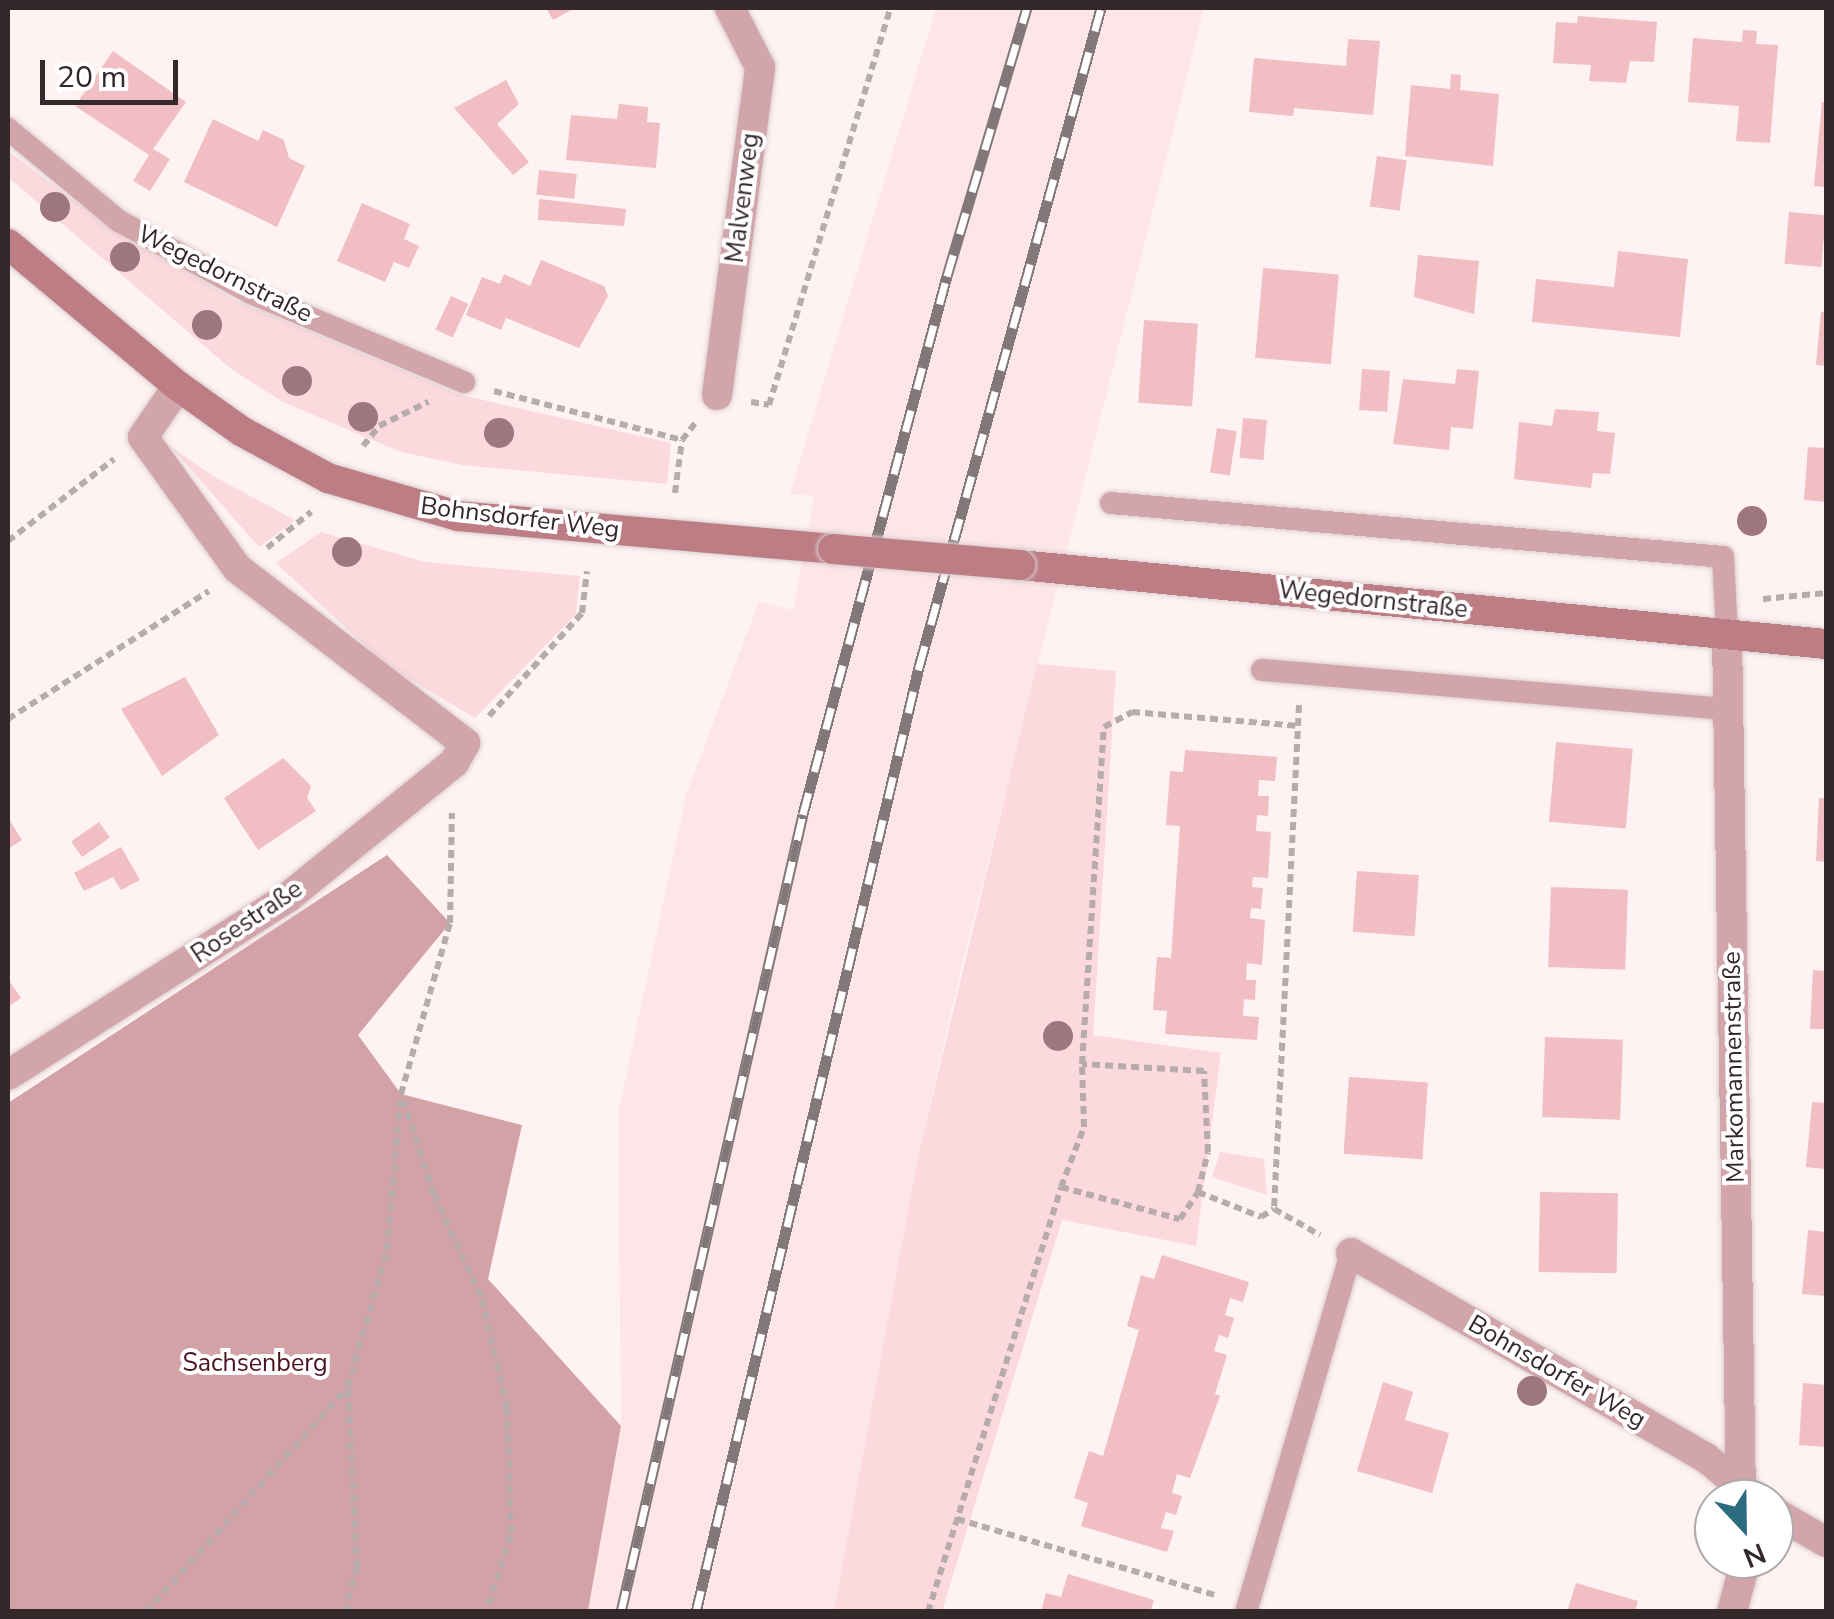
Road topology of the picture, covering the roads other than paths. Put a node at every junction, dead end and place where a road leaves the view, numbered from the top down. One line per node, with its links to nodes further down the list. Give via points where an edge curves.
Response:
1 (730, 8): 6 (street, Malvenweg, via 760,67)
2 (8, 129): 4 (lane, Wegedornstraße, via 118,221 251,293)
3 (8, 244): 5 (street, Bohnsdorfer Weg)
4 (464, 382)
5 (178, 386): 8 (street, Bohnsdorfer Weg, bridge, via 241,431 328,478 458,516); 13 (street, Rosestraße, via 143,437 237,568 459,753 287,898)
6 (718, 396)
7 (1111, 503): 9 (lane, via 1724,557)
8 (1020, 565): 9 (street, Wegedornstraße)
9 (1727, 634): 10 (street, Wegedornstraße); 12 (street, Markomannenstraße)
10 (1826, 644)
11 (1262, 670): 12 (lane)
12 (1726, 709): 16 (street, Markomannenstraße)
13 (8, 1075)
14 (1352, 1253): 15 (street, Bohnsdorfer Weg, via 1706,1458); 20 (lane)
15 (1728, 1479)
16 (1745, 1479)
17 (1794, 1524): 18 (street)
18 (1826, 1542)
19 (1741, 1579): 21 (street)
20 (1247, 1608)
21 (1732, 1612)

